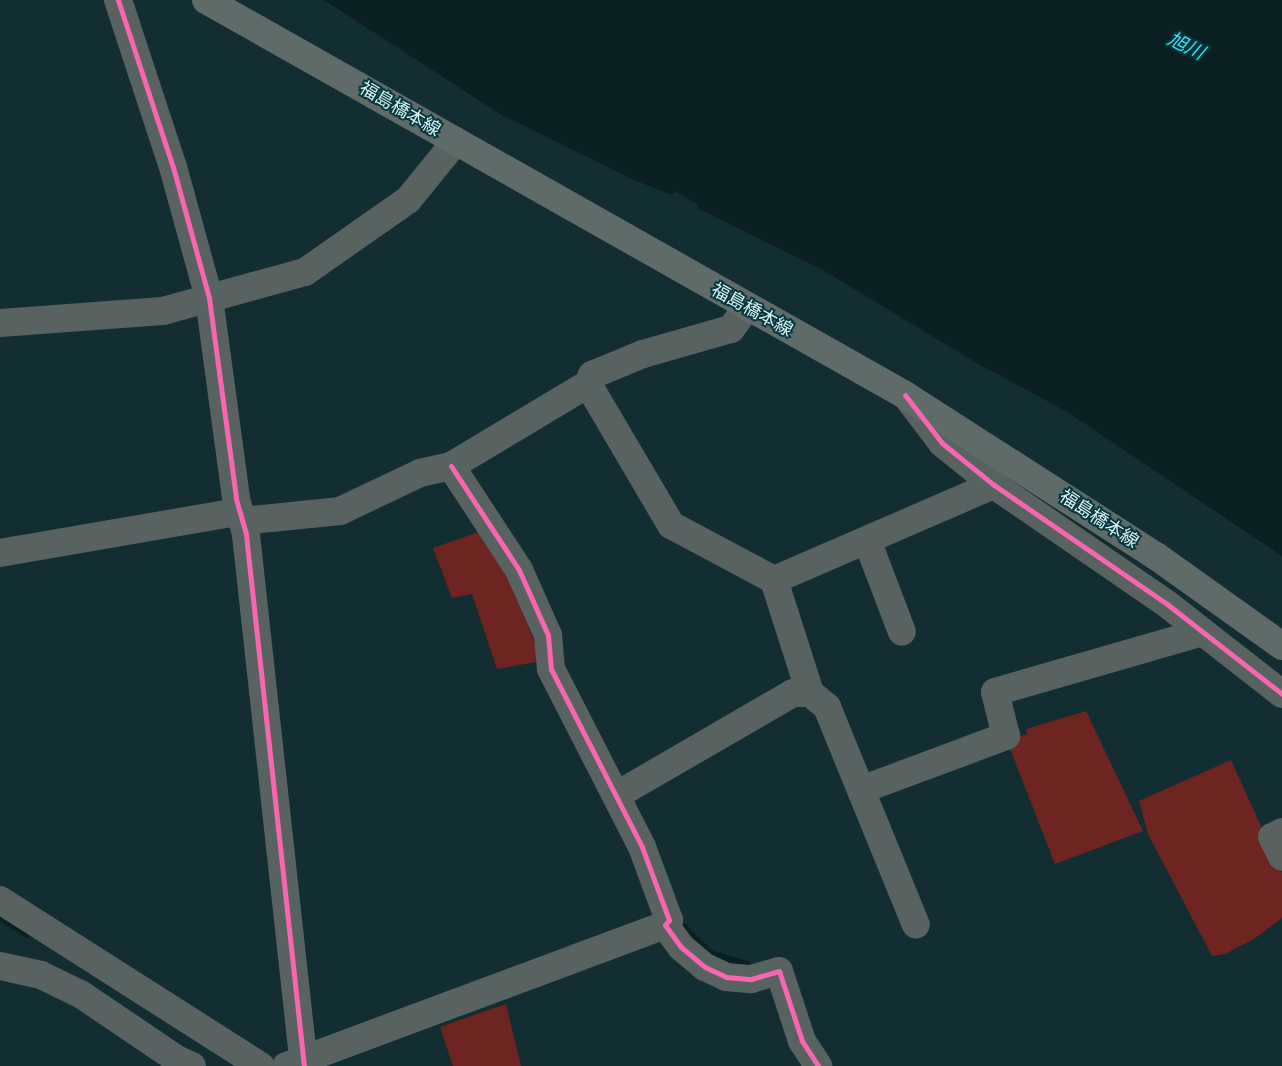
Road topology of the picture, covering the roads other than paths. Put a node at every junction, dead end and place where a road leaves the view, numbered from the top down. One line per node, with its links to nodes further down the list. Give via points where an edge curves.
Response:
1 (118, 0): 4 (street, via 173,167)
2 (206, 0): 3 (main road, 福島橋本線)
3 (456, 141): 4 (street, via 408,200 305,272); 5 (main road, 福島橋本線)
4 (209, 298): 6 (street, via 163,311); 11 (street)
5 (747, 307): 7 (street, via 731,329 616,363 592,375); 8 (main road, 福島橋本線)
6 (0, 323)
7 (588, 384): 9 (street); 14 (street, via 670,525)
8 (905, 395): 10 (street, via 942,443); 17 (main road, 福島橋本線, via 1156,556)
9 (452, 466): 11 (street, via 420,473 340,511); 21 (street, via 519,570 548,635 551,669)
10 (994, 485): 12 (street); 16 (street)
11 (240, 517): 13 (street); 28 (street)
12 (867, 540): 14 (street); 15 (street)
13 (0, 553)
14 (774, 580): 18 (street)
15 (902, 632)
16 (1203, 632): 19 (street); 20 (street, via 995,692 1006,736)
17 (1282, 646)
18 (810, 693): 20 (street, via 827,707); 21 (street, via 793,693)
19 (1282, 694)
20 (861, 790): 25 (street)
21 (621, 793): 26 (street, via 669,920)
22 (1282, 832): 23 (street, via 1272,837)
23 (1282, 857)
24 (0, 900): 30 (street)
25 (916, 925)
26 (668, 929): 28 (street); 31 (street, via 680,947 705,967 726,977 758,977 780,971 802,1041)
27 (0, 966): 29 (street, via 41,975 82,995 178,1060)
28 (297, 1064)
29 (192, 1066)
30 (261, 1066)
31 (818, 1066)

